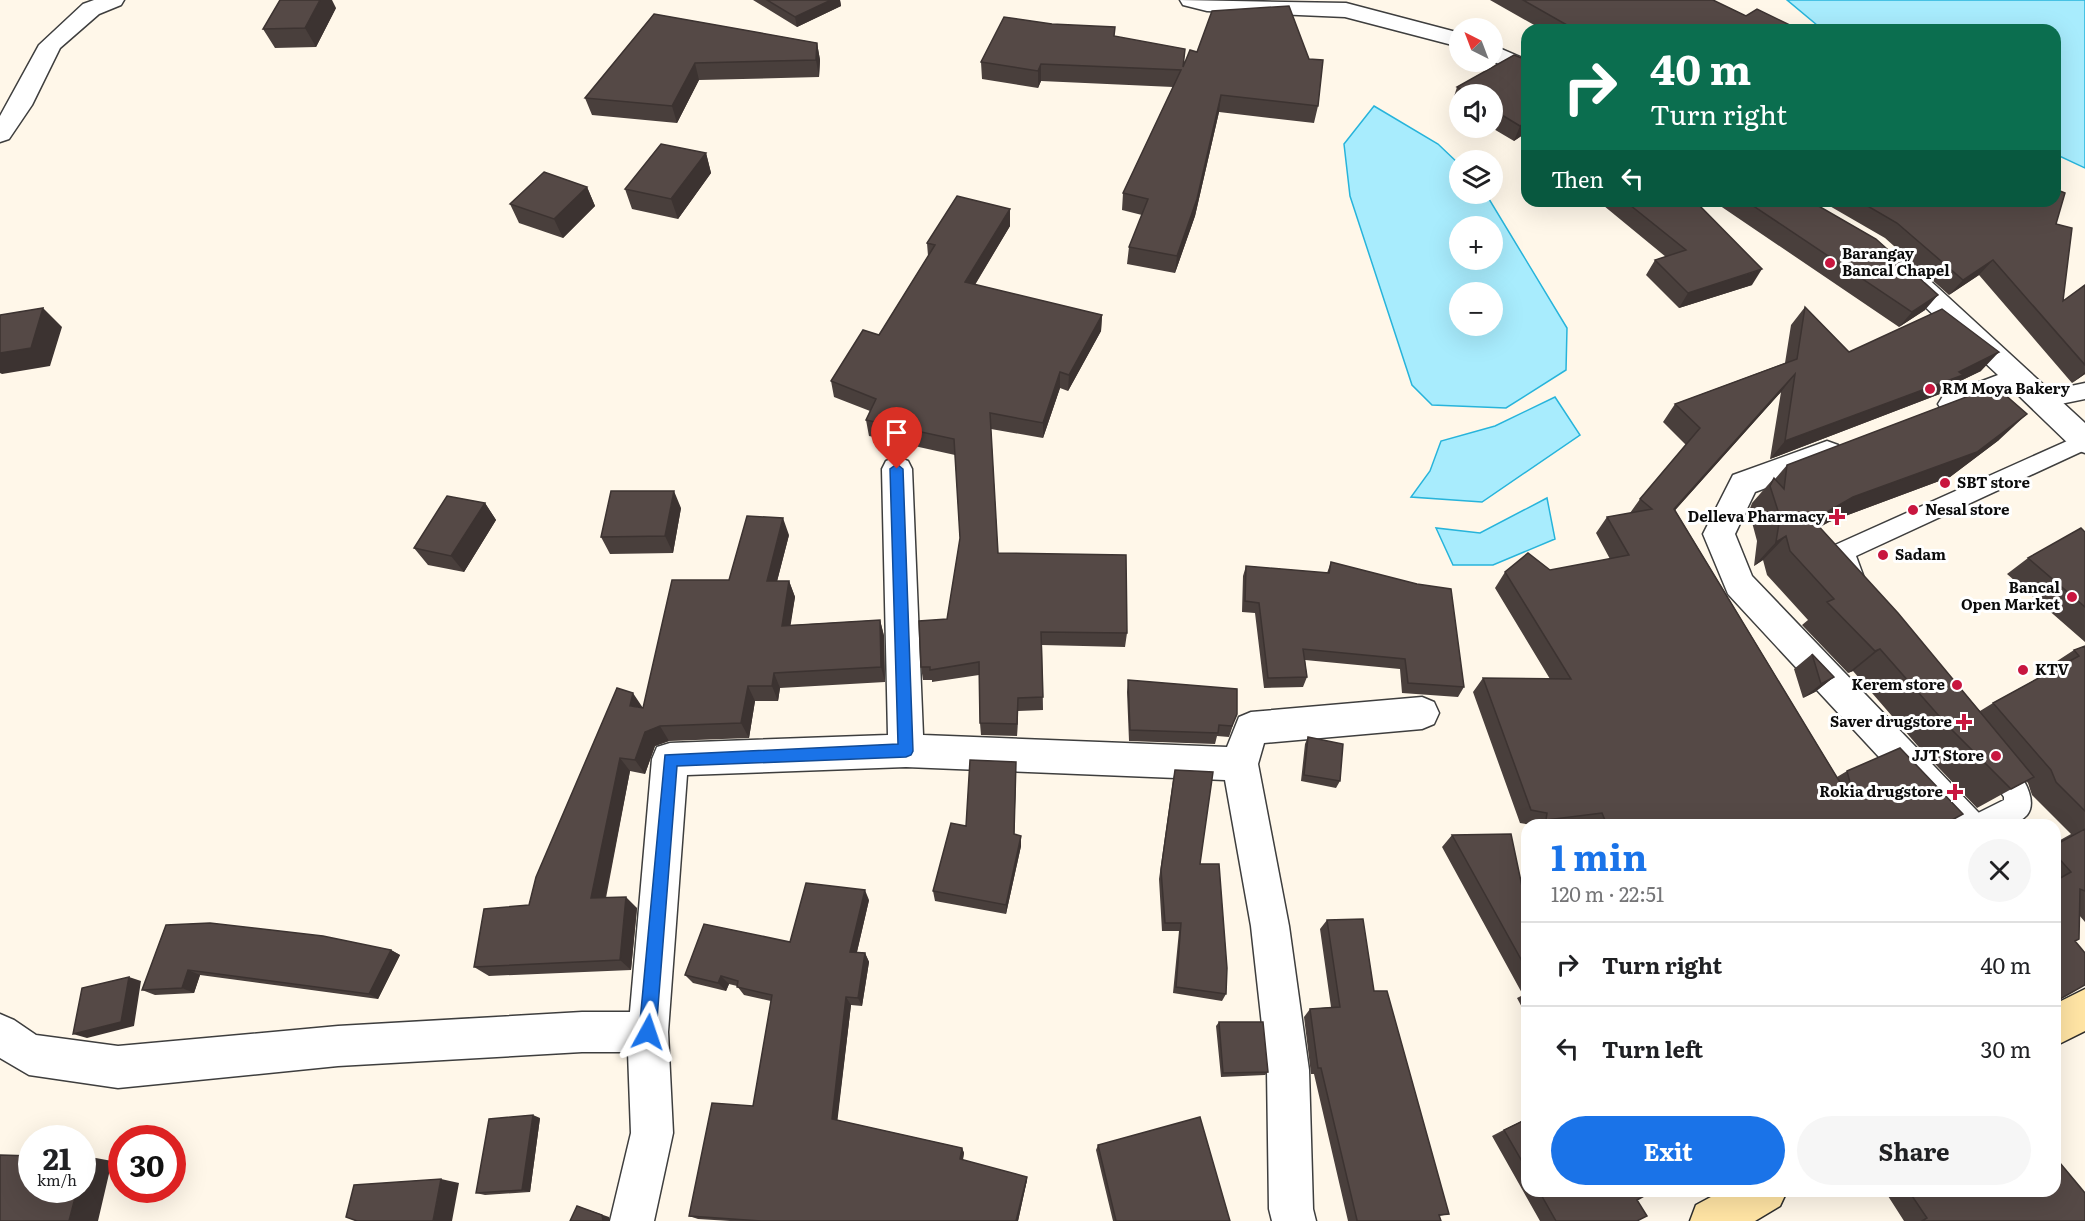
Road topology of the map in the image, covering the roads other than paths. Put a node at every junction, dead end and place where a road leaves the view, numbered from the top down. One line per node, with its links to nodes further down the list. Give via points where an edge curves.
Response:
1 (113, 0): 6 (street, via 91,9 50,45 21,105)
2 (1191, 0): 3 (street, via 1346,10)
3 (1449, 37)
4 (1503, 57): 5 (street)
5 (1521, 66)
6 (0, 134)
7 (1883, 254): 8 (street)
8 (2030, 389): 9 (lane); 10 (street); 11 (street)
9 (2085, 391)
10 (1931, 413)
11 (2085, 441): 14 (lane, via 1843,552)
12 (1854, 442): 19 (street, via 1744,484 1719,534 1739,584)
13 (897, 469): 17 (street)
14 (1864, 602)
15 (1422, 713): 18 (street, via 1251,728)
16 (1977, 745): 20 (lane, via 2017,793 2017,807)
17 (906, 751): 18 (street); 23 (street, via 670,759)
18 (1240, 764): 27 (street, via 1270,926 1288,1070)
19 (1960, 819)
20 (1993, 819)
21 (2085, 1009): 22 (main road)
22 (2061, 1023)
23 (648, 1032): 24 (street, via 338,1046 118,1067 29,1054); 26 (street, via 652,1133)
24 (0, 1034)
25 (1754, 1197): 28 (main road)
26 (632, 1221)
27 (1294, 1221)
28 (1712, 1221)

